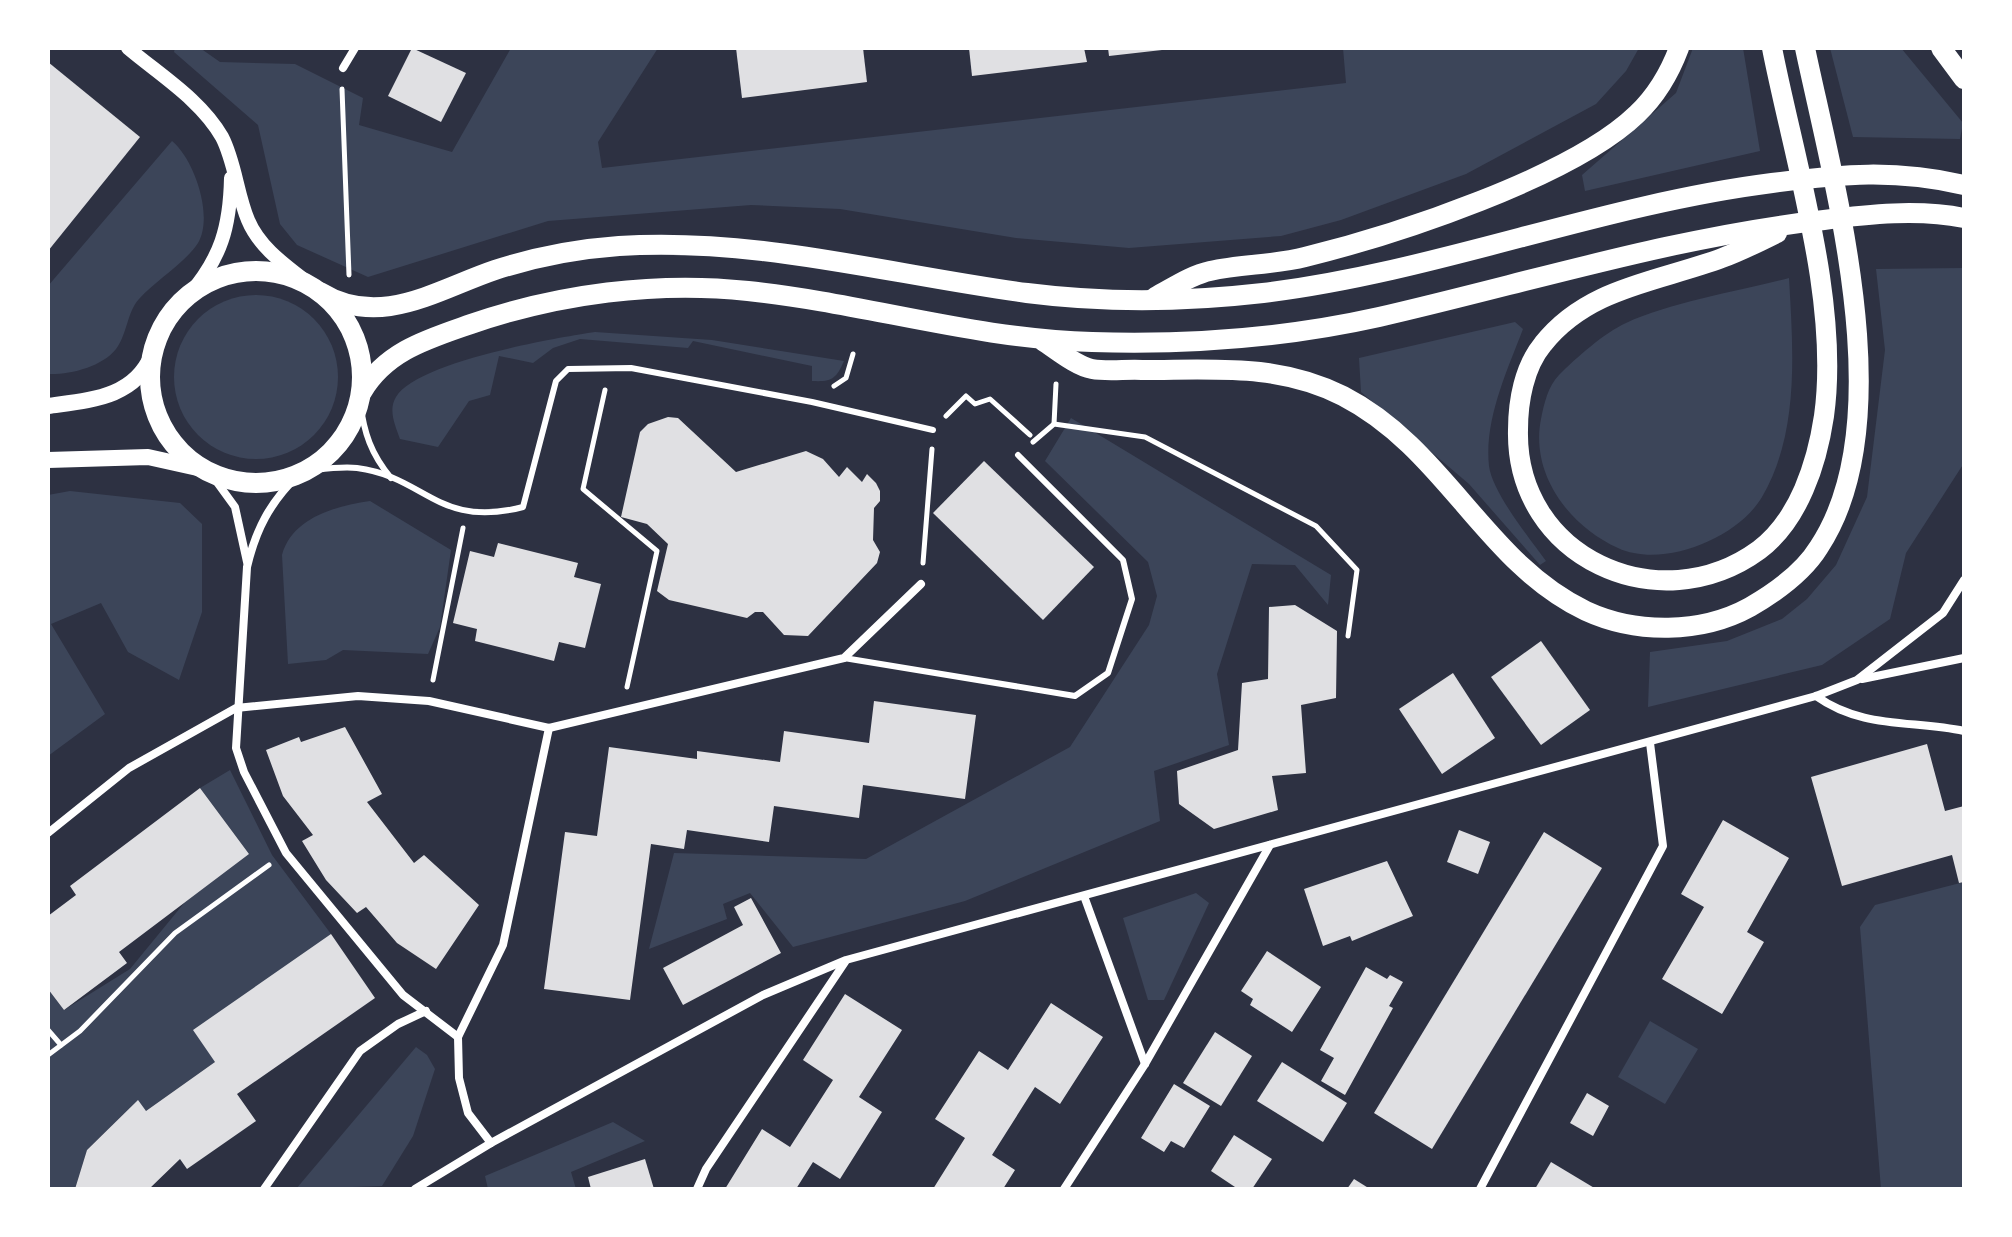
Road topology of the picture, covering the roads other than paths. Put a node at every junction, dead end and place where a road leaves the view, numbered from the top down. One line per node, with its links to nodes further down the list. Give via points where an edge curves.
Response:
1 (128, 48): 9 (street, via 204,112 221,135)
2 (355, 48): 7 (street)
3 (1679, 48): 15 (main road, via 1639,113 1549,169 1437,216 1345,246 1302,258 1207,271)
4 (1772, 48): 12 (main road, via 1817,269 1826,346 1824,413 1811,471 1780,529 1760,549 1738,563 1688,578 1616,573 1565,543 1530,498 1521,467 1518,409 1531,365 1555,330 1605,295 1723,258)
5 (1941, 48): 8 (main road)
6 (1807, 58): 16 (main road, via 1847,248 1857,347 1857,422 1848,481 1818,550 1787,583 1715,621 1663,628 1599,616 1541,584 1415,447 1344,397 1299,378 1248,369 1090,369)
7 (343, 68)
8 (1964, 79)
9 (231, 166): 13 (street, via 257,236); 14 (street, via 227,234 207,274)
10 (1964, 185): 15 (main road, via 1892,173 1745,186 1322,284)
11 (1964, 218): 12 (main road, via 1907,214)
12 (1801, 222): 16 (main road, via 1677,244 1318,328 1170,343)
13 (316, 289): 14 (main road, via 277,272 251,270 225,275); 15 (main road, via 350,307 388,308 531,260 611,247 700,244 804,255 1029,293); 18 (main road, via 355,337 362,365)
14 (189, 295): 17 (main road, via 166,321)
15 (1147, 300)
16 (1040, 339): 18 (main road, via 751,291 621,292 525,308 429,338 390,359)
17 (152, 355): 19 (main road, via 140,378 122,391); 23 (main road, via 155,412 176,448)
18 (361, 397): 24 (main road, via 341,443); 25 (lane, via 364,434)
19 (48, 406)
20 (933, 430): 25 (lane, via 631,368 568,369 556,381 523,507 495,514 466,512 438,504)
21 (1018, 455): 29 (lane, via 1123,560 1132,599 1108,673 1075,696)
22 (48, 460): 23 (main road, via 148,457)
23 (206, 471): 24 (main road, via 255,484); 26 (street, via 235,507)
24 (302, 473): 25 (lane, via 360,468); 26 (street, via 262,519)
25 (391, 478)
26 (247, 567): 33 (street)
27 (1964, 580): 31 (street, via 1943,613)
28 (921, 584): 29 (street)
29 (844, 658): 34 (street)
30 (1964, 658): 31 (street)
31 (1857, 680): 32 (street)
32 (1816, 696): 35 (street, via 1871,721); 36 (street)
33 (236, 708): 34 (street, via 358,696 429,701); 37 (street, via 129,768); 41 (street, via 236,748 244,772 286,853 403,995)
34 (549, 728): 42 (street, via 503,945)
35 (1964, 731)
36 (1650, 743): 38 (street); 49 (street, via 1663,846)
37 (48, 833)
38 (1270, 845): 39 (street); 43 (street)
39 (1084, 896): 40 (street); 43 (street)
40 (846, 960): 44 (street, via 763,995); 47 (street)
41 (426, 1011): 42 (street); 45 (street, via 360,1051)
42 (458, 1037): 44 (street, via 459,1078 468,1113)
43 (1145, 1064): 48 (street)
44 (491, 1143): 46 (street)
45 (264, 1189)
46 (415, 1189)
47 (697, 1189)
48 (1064, 1189)
49 (1480, 1189)

